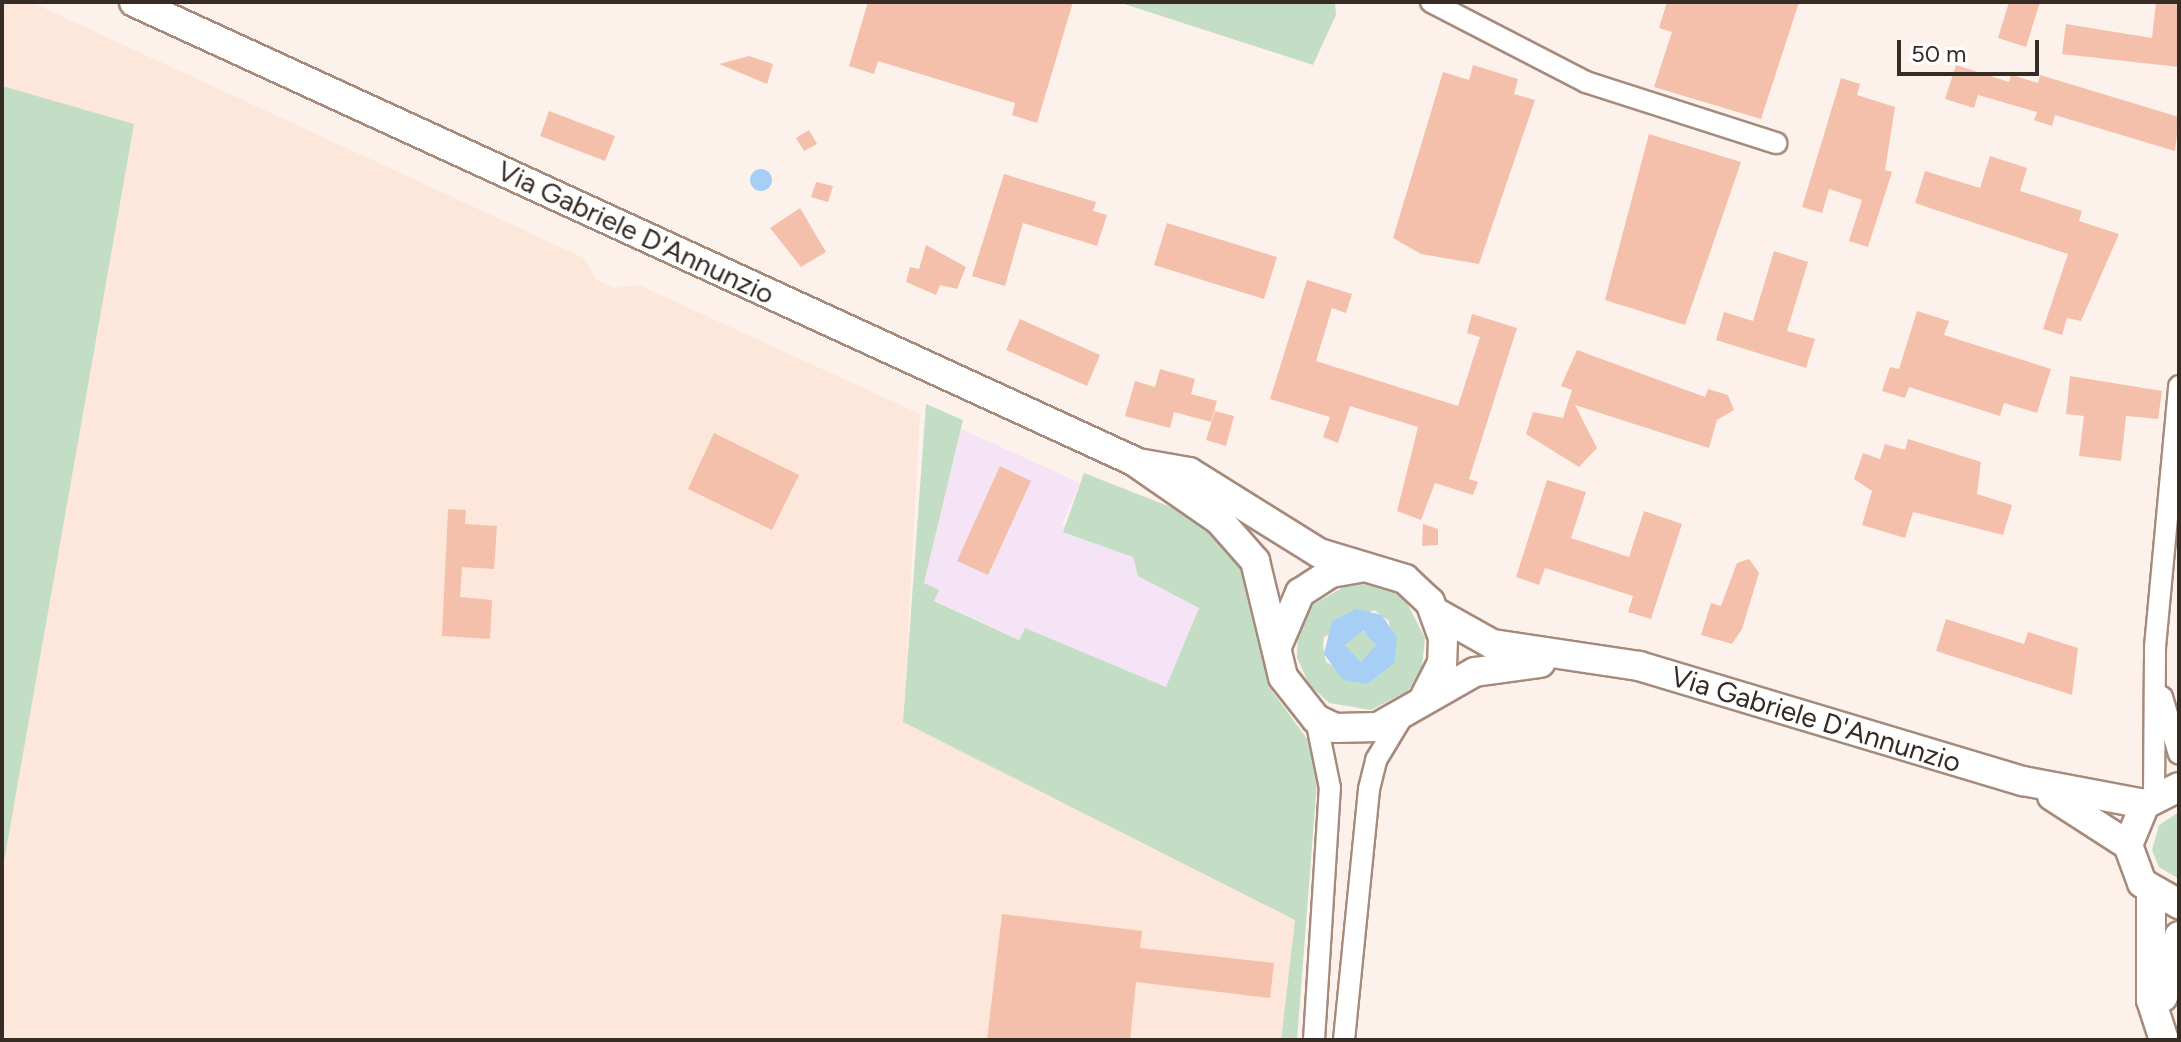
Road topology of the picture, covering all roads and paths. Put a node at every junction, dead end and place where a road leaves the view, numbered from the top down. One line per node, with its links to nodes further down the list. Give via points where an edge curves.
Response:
1 (134, 2): 6 (main road, Via Gabriele D'Annunzio)
2 (1431, 2): 3 (street, via 1586,82)
3 (1776, 143)
4 (2179, 386): 5 (street)
5 (2179, 392): 11 (street)
6 (1138, 463): 7 (main road, via 1189,472 1299,544); 9 (main road, via 1238,539 1264,582)
7 (1368, 568): 8 (main road, via 1405,579); 9 (main road, via 1331,573 1307,587 1289,608)
8 (1435, 612): 10 (main road, via 1492,644); 12 (main road, via 1442,663)
9 (1278, 644): 14 (main road, via 1283,677)
10 (1609, 661): 12 (main road, via 1513,663); 16 (main road, Via Gabriele D'Annunzio)
11 (2154, 666): 15 (street); 17 (street)
12 (1425, 696): 13 (main road)
13 (1402, 717): 14 (main road, via 1353,729); 24 (street, via 1376,760 1358,877)
14 (1316, 719): 23 (street, via 1330,762 1328,873)
15 (2179, 754)
16 (2023, 781): 17 (main road, Via Gabriele D'Annunzio); 18 (main road, Via Gabriele D'Annunzio)
17 (2159, 796): 18 (main road)
18 (2128, 845): 19 (main road, via 2134,872)
19 (2151, 893): 20 (main road); 22 (main road, via 2150,992)
20 (2179, 904)
21 (2179, 936): 22 (main road)
22 (2162, 1031)
23 (1314, 1040)
24 (1344, 1040)

